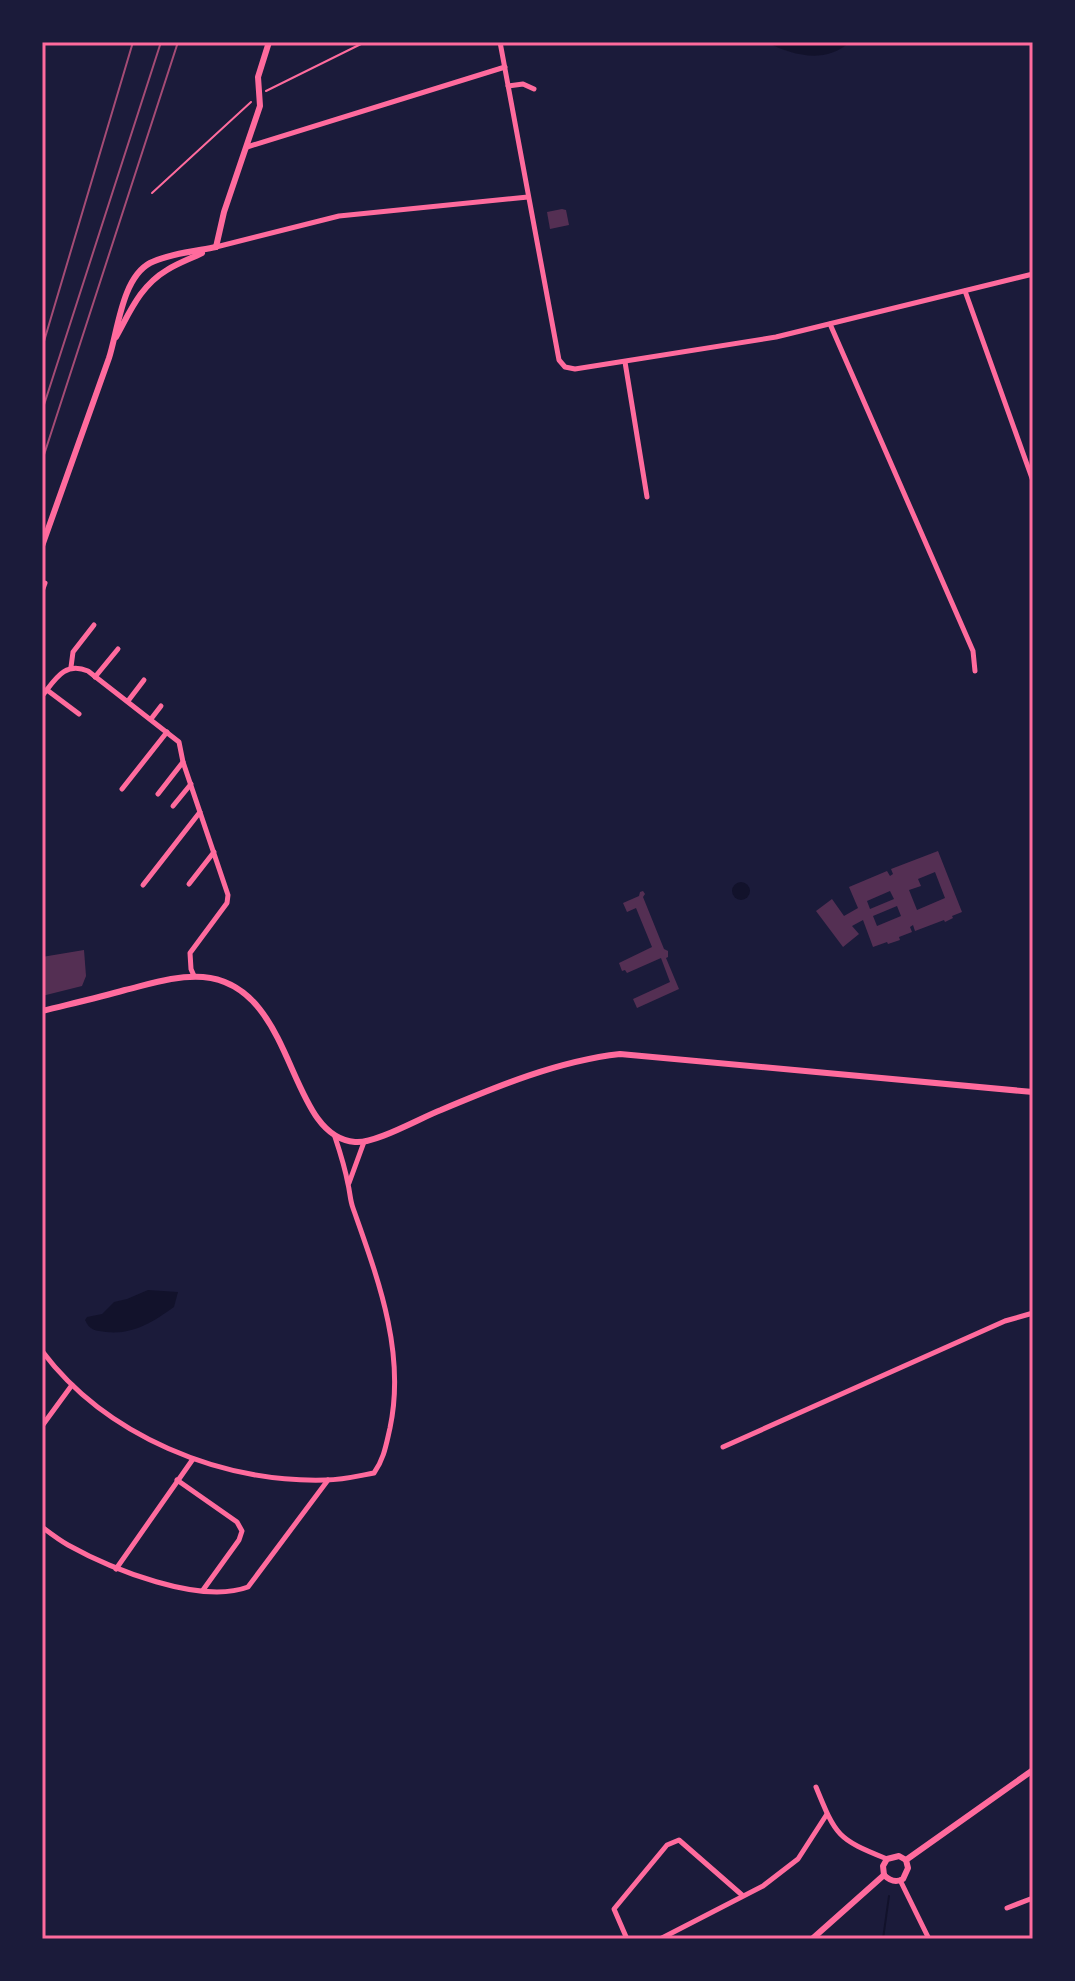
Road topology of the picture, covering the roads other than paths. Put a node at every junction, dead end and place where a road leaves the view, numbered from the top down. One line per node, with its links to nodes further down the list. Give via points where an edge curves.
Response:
1 (269, 42): 6 (street, via 258,77 260,106)
2 (500, 42): 3 (street)
3 (505, 67): 4 (street); 6 (street)
4 (508, 86): 5 (street); 7 (street)
5 (534, 89)
6 (247, 147): 8 (street)
7 (528, 197): 8 (street, via 339,216); 13 (street, via 559,360 575,369)
8 (216, 247): 12 (street, via 164,271 148,285); 12 (street, via 140,269 126,295)
9 (1033, 274): 10 (street)
10 (965, 291): 11 (street); 14 (street)
11 (830, 324): 13 (street); 22 (street, via 973,651)
12 (114, 342): 16 (street)
13 (625, 362): 15 (street)
14 (1033, 481)
15 (647, 497)
16 (42, 546)
17 (45, 583): 18 (street)
18 (42, 591)
19 (94, 625): 21 (street, via 73,652)
20 (118, 649): 23 (street)
21 (71, 667): 23 (street); 25 (street)
22 (975, 671)
23 (95, 677): 27 (street)
24 (144, 680): 27 (street)
25 (47, 690): 26 (street); 29 (street)
26 (42, 696)
27 (128, 701): 30 (street)
28 (161, 706): 30 (street)
29 (79, 714)
30 (151, 719): 31 (street)
31 (167, 732): 32 (street, via 179,742); 34 (street)
32 (183, 762): 33 (street); 35 (street)
33 (191, 784): 36 (street); 37 (street)
34 (122, 789)
35 (158, 794)
36 (173, 806)
37 (200, 812): 38 (street); 40 (street)
38 (214, 852): 39 (street); 41 (street, via 227,903 190,953)
39 (189, 884)
40 (143, 885)
41 (194, 976): 42 (street); 44 (street, via 226,982 258,1007 315,1115)
42 (42, 1011)
43 (1033, 1092): 45 (street, via 620,1054 542,1072)
44 (335, 1137): 45 (street); 46 (street)
45 (364, 1142): 46 (street)
46 (348, 1184): 54 (street, via 387,1311 395,1357 394,1410 383,1461 374,1473)
47 (1033, 1313): 51 (street)
48 (42, 1351): 49 (street)
49 (72, 1385): 50 (street); 52 (street, via 122,1425)
50 (42, 1426)
51 (723, 1447)
52 (193, 1459): 53 (street); 54 (street, via 243,1473)
53 (177, 1480): 56 (street); 57 (street, via 242,1531)
54 (328, 1480): 57 (street, via 248,1587)
55 (42, 1527): 56 (street)
56 (116, 1569): 57 (street)
57 (203, 1591)
58 (1033, 1770): 62 (street)
59 (816, 1787): 60 (street)
60 (827, 1814): 61 (street, via 846,1841); 65 (street, via 798,1859)
61 (887, 1859): 62 (street); 63 (street)
62 (906, 1860): 64 (street, via 908,1872)
63 (884, 1875): 64 (street); 70 (street)
64 (900, 1880): 71 (street)
65 (742, 1895): 68 (street, via 679,1840 667,1845 614,1909); 69 (street)
66 (1033, 1898): 67 (street)
67 (1007, 1908)
68 (627, 1939)
69 (660, 1939)
70 (812, 1939)
71 (929, 1939)

